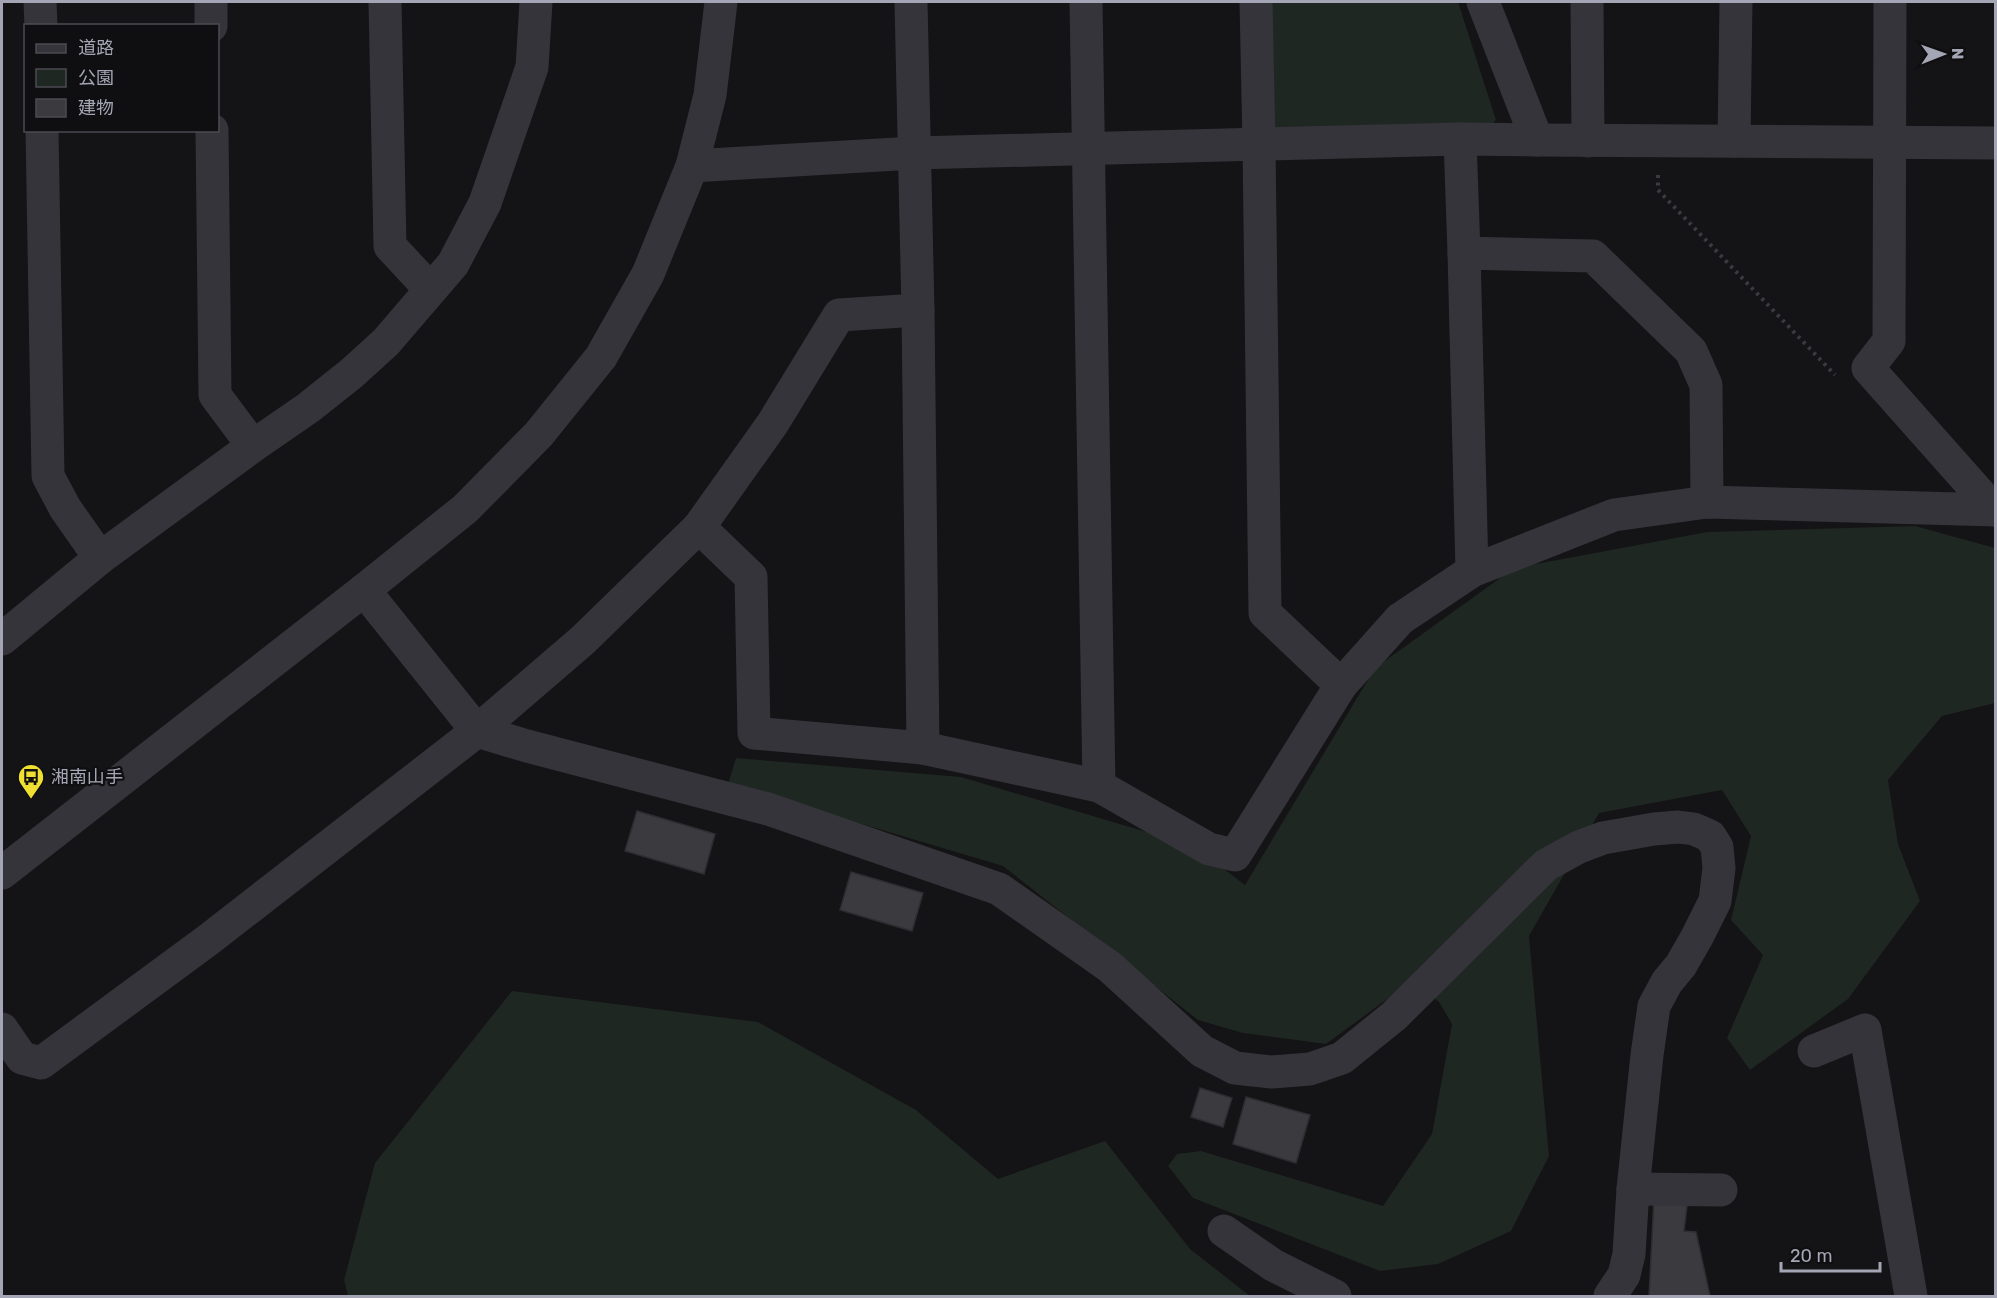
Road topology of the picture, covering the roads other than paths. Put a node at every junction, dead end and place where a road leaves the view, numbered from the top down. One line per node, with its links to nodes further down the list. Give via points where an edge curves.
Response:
1 (40, 2): 13 (street)
2 (211, 2): 14 (street)
3 (385, 2): 28 (street, via 390,246)
4 (536, 2): 28 (street, via 531,67 485,203 453,264)
5 (722, 2): 26 (street, via 710,95)
6 (911, 2): 25 (street)
7 (1086, 2): 24 (street)
8 (1256, 2): 23 (street)
9 (1484, 2): 18 (street)
10 (1587, 2): 19 (street)
11 (1736, 2): 20 (street)
12 (1890, 2): 21 (street)
13 (40, 24)
14 (211, 24)
15 (42, 132): 34 (street, via 48,476)
16 (212, 132): 30 (street, via 215,395)
17 (1460, 139): 18 (street); 23 (street); 27 (street)
18 (1537, 140): 19 (street)
19 (1588, 141): 20 (street)
20 (1734, 141): 21 (street)
21 (1890, 142): 22 (street); 32 (street, via 1889,341 1868,368)
22 (1995, 143)
23 (1259, 145): 24 (street); 38 (street, via 1265,613)
24 (1090, 149): 25 (street); 41 (street)
25 (914, 153): 26 (street); 29 (street)
26 (692, 166): 36 (street, via 648,274 601,357 539,434 465,509)
27 (1464, 254): 31 (street, via 1593,256 1691,351 1706,385); 35 (street)
28 (430, 289): 30 (street, via 386,342 352,373)
29 (918, 310): 33 (street, via 839,315 772,423); 40 (street)
30 (253, 446): 34 (street)
31 (1707, 502): 32 (street); 35 (street, via 1614,515)
32 (1995, 510)
33 (699, 527): 39 (street, via 583,640); 40 (street, via 751,577 754,733)
34 (100, 558): 37 (street)
35 (1472, 571): 38 (street, via 1400,619)
36 (364, 590): 39 (street); 42 (street)
37 (2, 639)
38 (1341, 685): 41 (street, via 1235,855 1209,849)
39 (477, 731): 43 (street, via 208,940 41,1063 22,1058); 45 (street, via 768,809 999,889 1110,967 1202,1051 1234,1068 1272,1072 1310,1069 1342,1058 1394,1016 1546,865 1603,838 1654,829 1694,829 1710,836 1717,847 1715,901 1654,1006)
40 (923, 748): 41 (street)
41 (1099, 786)
42 (2, 873)
43 (2, 1029)
44 (1814, 1051): 50 (street, via 1865,1030)
45 (1633, 1189): 46 (street); 49 (street, via 1629,1254 1624,1275)
46 (1721, 1190)
47 (1224, 1232): 48 (street, via 1273,1265)
48 (1335, 1296)
49 (1610, 1296)
50 (1911, 1296)

